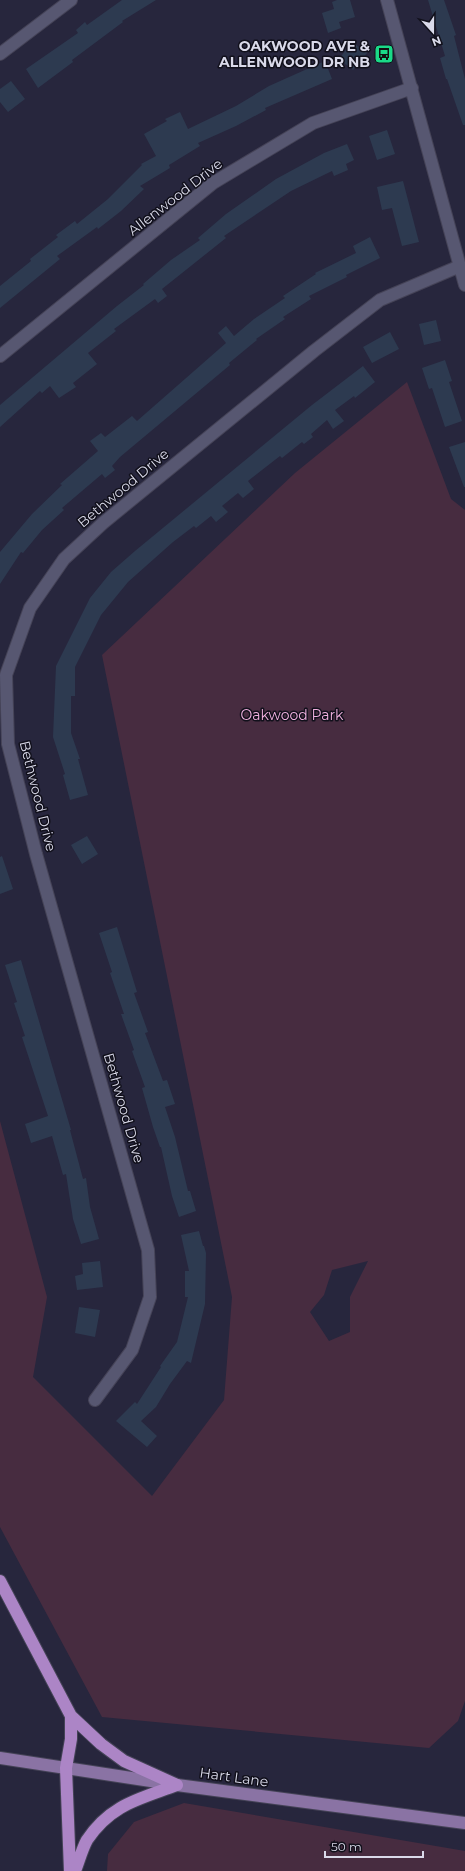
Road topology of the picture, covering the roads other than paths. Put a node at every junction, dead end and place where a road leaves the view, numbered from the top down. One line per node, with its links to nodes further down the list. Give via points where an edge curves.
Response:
1 (71, 0): 3 (street)
2 (387, 0): 4 (street)
3 (0, 54)
4 (412, 88): 5 (street); 7 (street, Allenwood Drive, via 313,123 213,183)
5 (460, 266): 6 (street); 8 (street, Bethwood Drive, via 380,300 102,523 64,559 30,608 6,675 8,744 36,854 148,1250 150,1296 132,1350)
6 (465, 285)
7 (0, 356)
8 (95, 1400)
9 (0, 1581): 10 (highway)
10 (71, 1716): 12 (highway, via 71,1739); 13 (highway, via 124,1761)
11 (0, 1758): 12 (main road, Hart Lane)
12 (66, 1768): 13 (main road, Hart Lane); 15 (highway)
13 (177, 1785): 14 (main road, Hart Lane); 16 (highway, via 126,1803 106,1816 87,1840)
14 (465, 1823)
15 (70, 1871)
16 (75, 1871)

